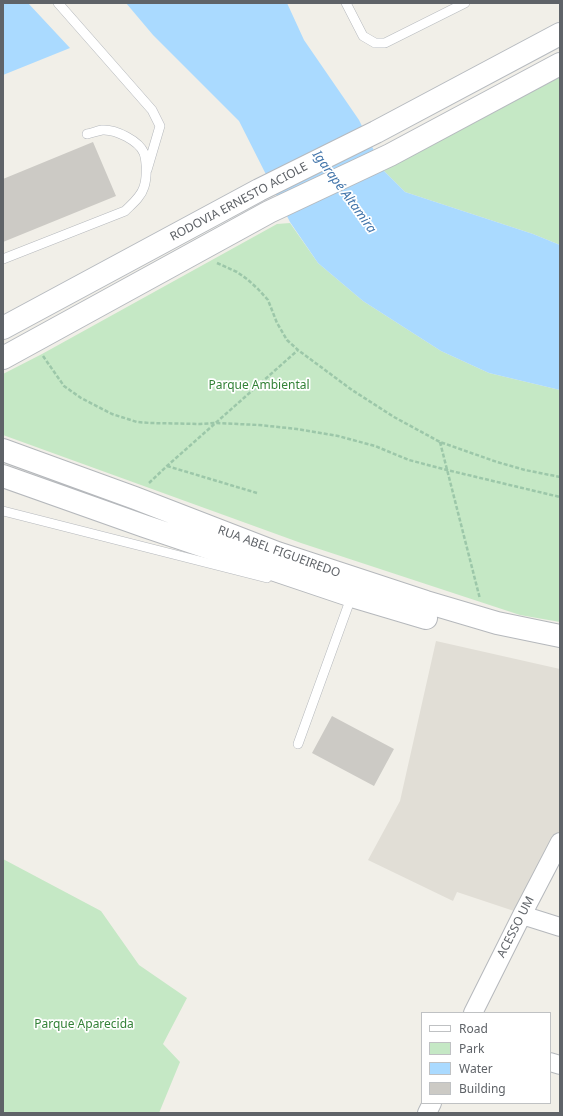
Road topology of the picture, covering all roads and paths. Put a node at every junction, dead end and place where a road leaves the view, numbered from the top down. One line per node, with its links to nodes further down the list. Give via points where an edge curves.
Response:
1 (58, 3): 7 (lane, via 152,110 160,126)
2 (346, 3): 3 (lane, via 363,36 375,43 385,42)
3 (465, 3)
4 (560, 34): 10 (main road, RODOVIA ERNESTO ACIOLE, via 376,132 259,190)
5 (560, 64): 13 (main road, RODOVIA ERNESTO ACIOLE, via 390,155 269,212)
6 (87, 134): 7 (lane, via 103,130 118,132 132,139 144,153)
7 (147, 172): 8 (lane, via 144,188 136,201 125,211)
8 (3, 259)
9 (211, 260): 11 (path, via 237,272 258,289 268,300 287,340)
10 (3, 328)
11 (298, 350): 14 (path); 15 (path, via 352,390)
12 (42, 354): 14 (path, via 64,386 112,414 137,422)
13 (3, 358)
14 (216, 423): 17 (path); 18 (path, via 297,429 338,436)
15 (440, 442): 18 (path); 20 (path, via 497,462)
16 (3, 450): 23 (main road, RUA ABEL FIGUEIREDO)
17 (167, 466): 21 (path); 23 (path)
18 (447, 470): 22 (path); 26 (path)
19 (3, 476): 25 (main road, RUA ABEL FIGUEIREDO, via 144,526)
20 (560, 477)
21 (257, 494)
22 (560, 497)
23 (135, 498): 25 (main road, RUA ABEL FIGUEIREDO, via 277,553)
24 (3, 511): 25 (lane, via 278,581)
25 (353, 592): 26 (main road, RUA ABEL FIGUEIREDO, via 426,602); 28 (main road, RUA ABEL FIGUEIREDO, via 491,636); 29 (lane)
26 (485, 619): 27 (main road, RUA ABEL FIGUEIREDO)
27 (560, 636)
28 (560, 652)
29 (298, 744)
30 (560, 842): 31 (street, ACESSO UM)
31 (522, 915): 32 (street); 33 (street, ACESSO UM)
32 (560, 927)
33 (474, 1012)
34 (432, 1104): 35 (street)
35 (427, 1113)

